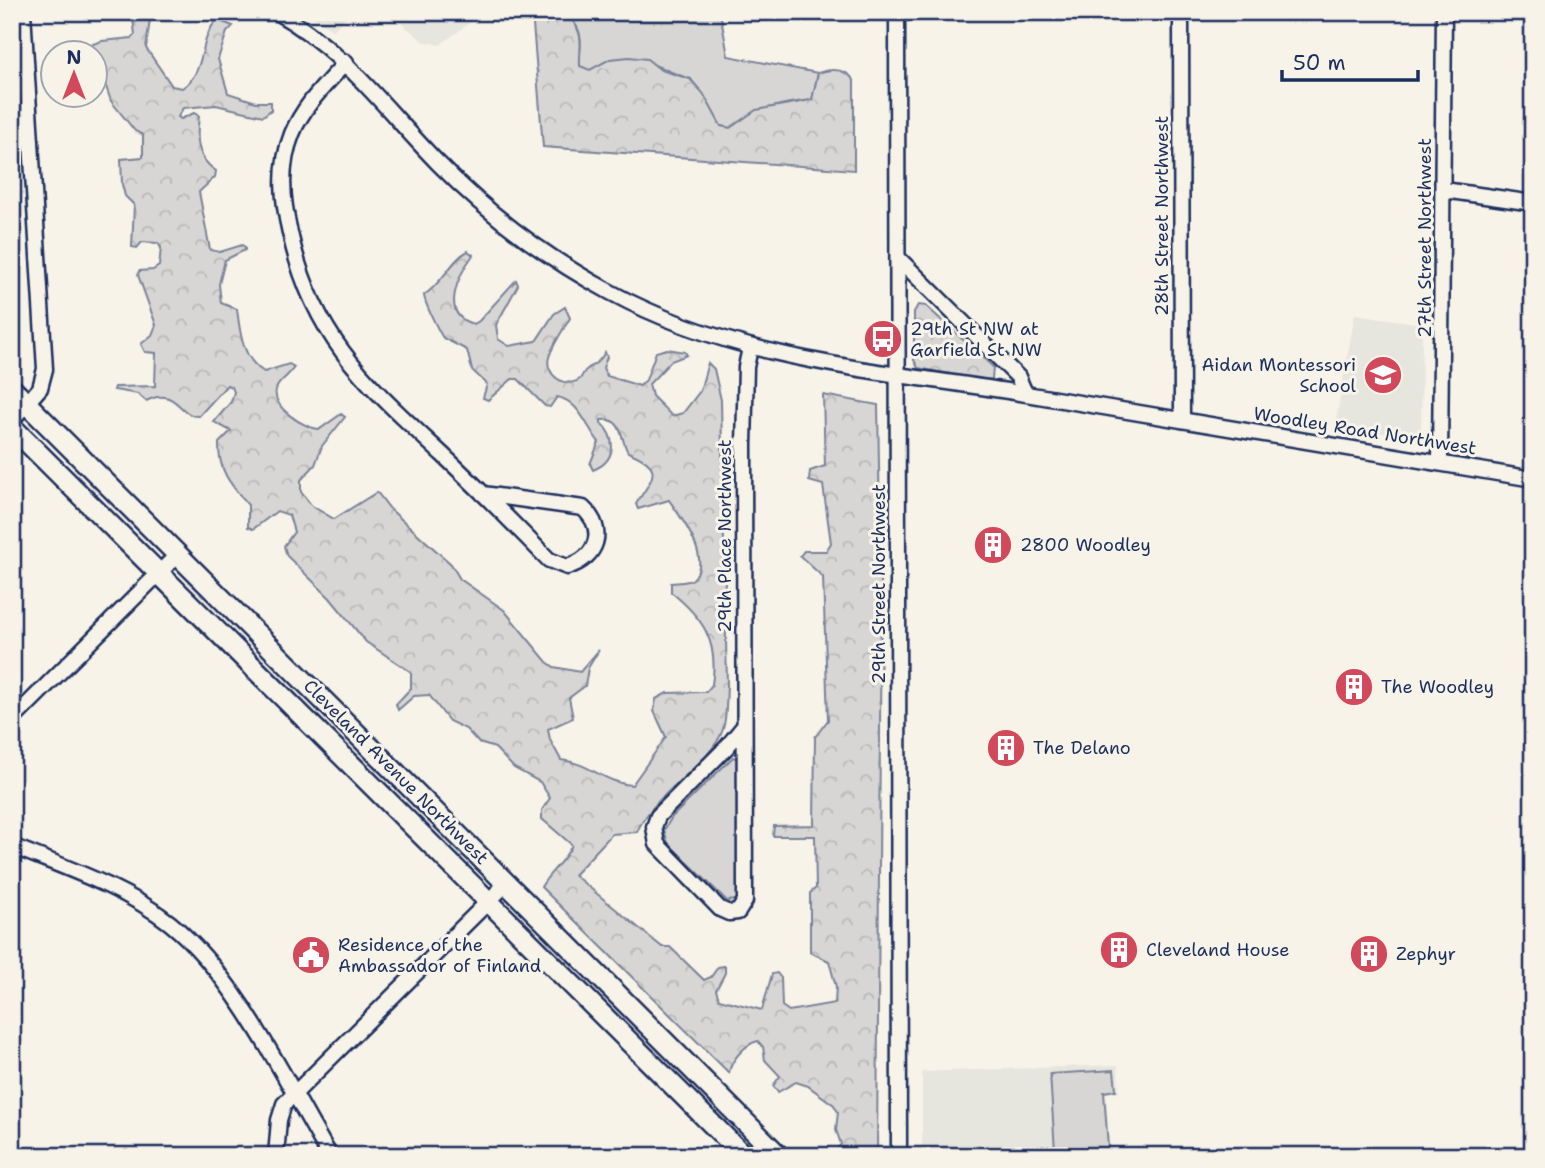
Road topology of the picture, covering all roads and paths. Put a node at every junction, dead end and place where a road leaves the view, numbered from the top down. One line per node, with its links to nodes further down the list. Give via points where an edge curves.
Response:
1 (23, 12): 14 (street, via 45,369 40,388)
2 (276, 12): 6 (street, Woodley Road Northwest)
3 (897, 12): 9 (street, 29th Street Northwest)
4 (1181, 12): 16 (street, 28th Street Northwest)
5 (1444, 12): 7 (street, 27th Street Northwest)
6 (346, 62): 10 (street, Woodley Road Northwest, via 455,180 541,250 646,310); 20 (street, via 303,112 285,159 284,202 300,271 346,360)
7 (1444, 190): 8 (street); 18 (street, 27th Street Northwest)
8 (1533, 203)
9 (898, 258): 11 (street, 29th Street Northwest); 13 (street, via 1014,373)
10 (751, 348): 11 (street, Woodley Road Northwest); 25 (street, 29th Place Northwest, via 744,431)
11 (899, 375): 13 (street, Woodley Road Northwest); 38 (street, 29th Street Northwest)
12 (12, 389): 14 (main road, Cleveland Avenue Northwest)
13 (1025, 393): 16 (street, Woodley Road Northwest)
14 (27, 404): 15 (street); 21 (main road, Cleveland Avenue Northwest)
15 (12, 420)
16 (1182, 420): 18 (street, Woodley Road Northwest)
17 (12, 427): 22 (main road, Cleveland Avenue Northwest)
18 (1440, 463): 19 (street, Woodley Road Northwest)
19 (1533, 479)
20 (483, 494): 20 (street, via 557,565 577,564 595,550 596,528 583,508)
21 (178, 554): 22 (street); 23 (main road, Cleveland Avenue Northwest)
22 (160, 572): 24 (street); 26 (main road, Cleveland Avenue Northwest)
23 (343, 719): 26 (main road); 28 (main road, Cleveland Avenue Northwest)
24 (12, 720)
25 (744, 726): 25 (street, 29th Place Northwest, via 658,816 654,827 657,844 729,913 738,912 745,901)
26 (324, 737): 29 (main road, Cleveland Avenue Northwest)
27 (12, 846): 32 (street, via 115,889 171,923 228,986)
28 (507, 883): 29 (street); 30 (main road, Cleveland Avenue Northwest)
29 (488, 901): 31 (main road, Cleveland Avenue Northwest); 32 (street)
30 (633, 1009): 31 (main road); 33 (main road, Cleveland Avenue Northwest)
31 (614, 1027): 34 (main road, Cleveland Avenue Northwest)
32 (293, 1095): 35 (street, via 280,1114); 36 (street)
33 (751, 1127): 34 (main road); 37 (main road, Cleveland Avenue Northwest)
34 (738, 1150)
35 (276, 1156)
36 (330, 1156)
37 (779, 1156)
38 (899, 1156)

